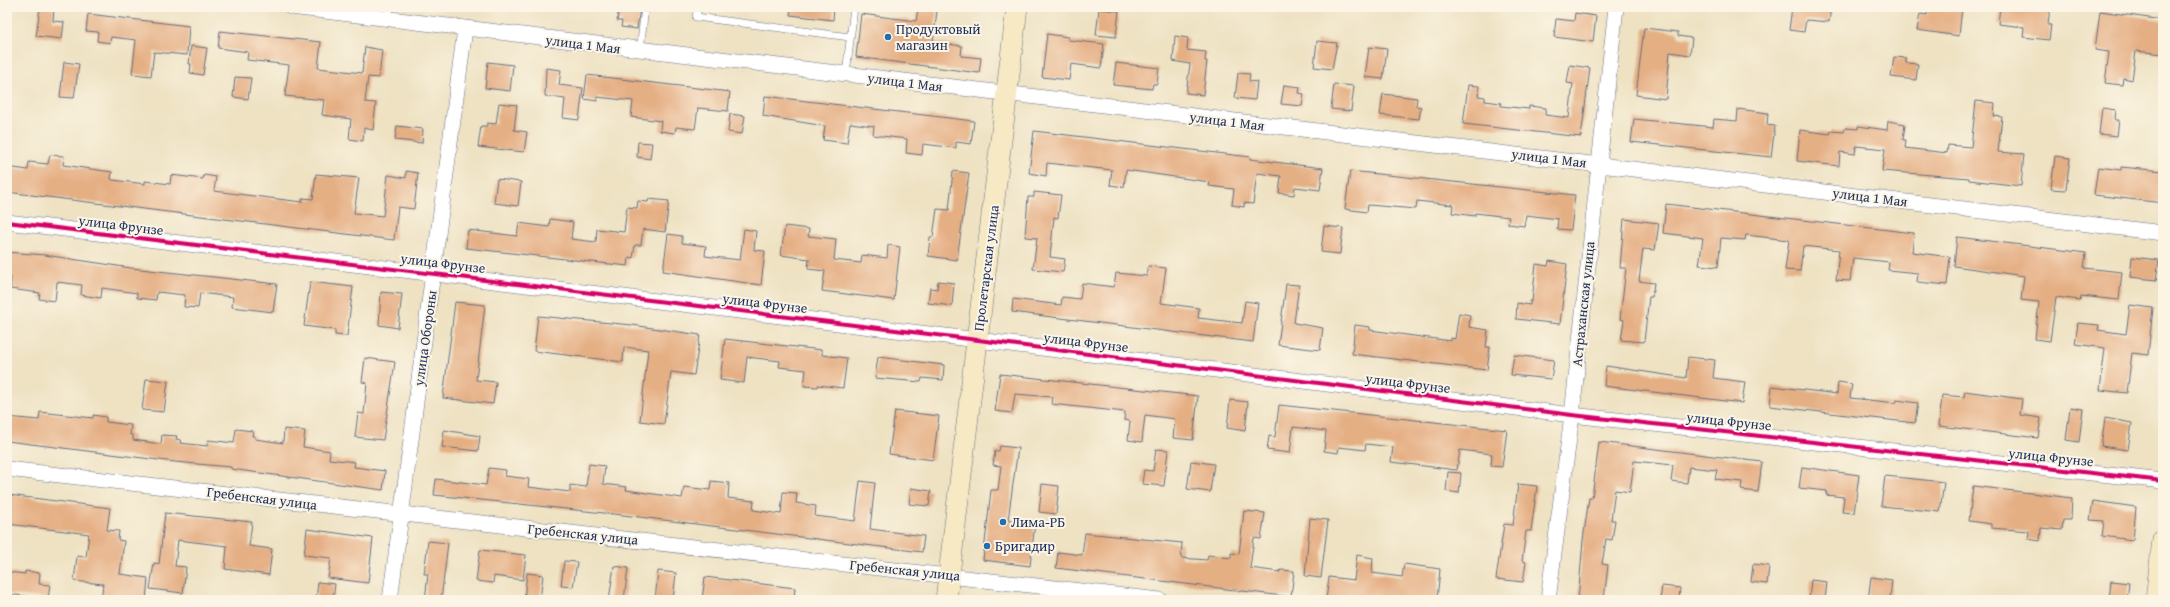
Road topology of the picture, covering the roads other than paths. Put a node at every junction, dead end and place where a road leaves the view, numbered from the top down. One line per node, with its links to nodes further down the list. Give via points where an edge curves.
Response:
1 (295, 7): 7 (street, улица 1 Мая)
2 (645, 7): 10 (lane)
3 (698, 7): 9 (lane, via 696,17)
4 (854, 7): 9 (lane)
5 (1017, 7): 12 (main road, Пролетарская улица)
6 (1616, 7): 13 (street, Астраханская улица)
7 (389, 13): 8 (street, улица 1 Мая)
8 (465, 29): 10 (street, улица 1 Мая); 16 (street, улица Обороны)
9 (850, 37): 11 (lane)
10 (640, 50): 11 (street, улица 1 Мая)
11 (846, 74): 12 (street, улица 1 Мая)
12 (1007, 95): 13 (street, улица 1 Мая); 17 (main road, Пролетарская улица)
13 (1597, 164): 15 (street, улица 1 Мая); 18 (street, Астраханская улица)
14 (7, 222): 16 (street, улица Фрунзе)
15 (2163, 233)
16 (434, 273): 17 (street, улица Фрунзе); 21 (street, улица Обороны)
17 (978, 340): 18 (street, улица Фрунзе); 23 (main road, Пролетарская улица)
18 (1572, 415): 20 (street, улица Фрунзе); 27 (street, Астраханская улица)
19 (7, 469): 21 (street, Гребенская улица)
20 (2163, 481)
21 (402, 514): 23 (street, Гребенская улица); 24 (street, улица Обороны)
22 (2163, 539): 28 (main road)
23 (949, 575): 25 (main road, Пролетарская улица); 26 (street, Гребенская улица)
24 (390, 600)
25 (946, 600)
26 (1160, 600)
27 (1548, 600)
28 (2156, 600)

